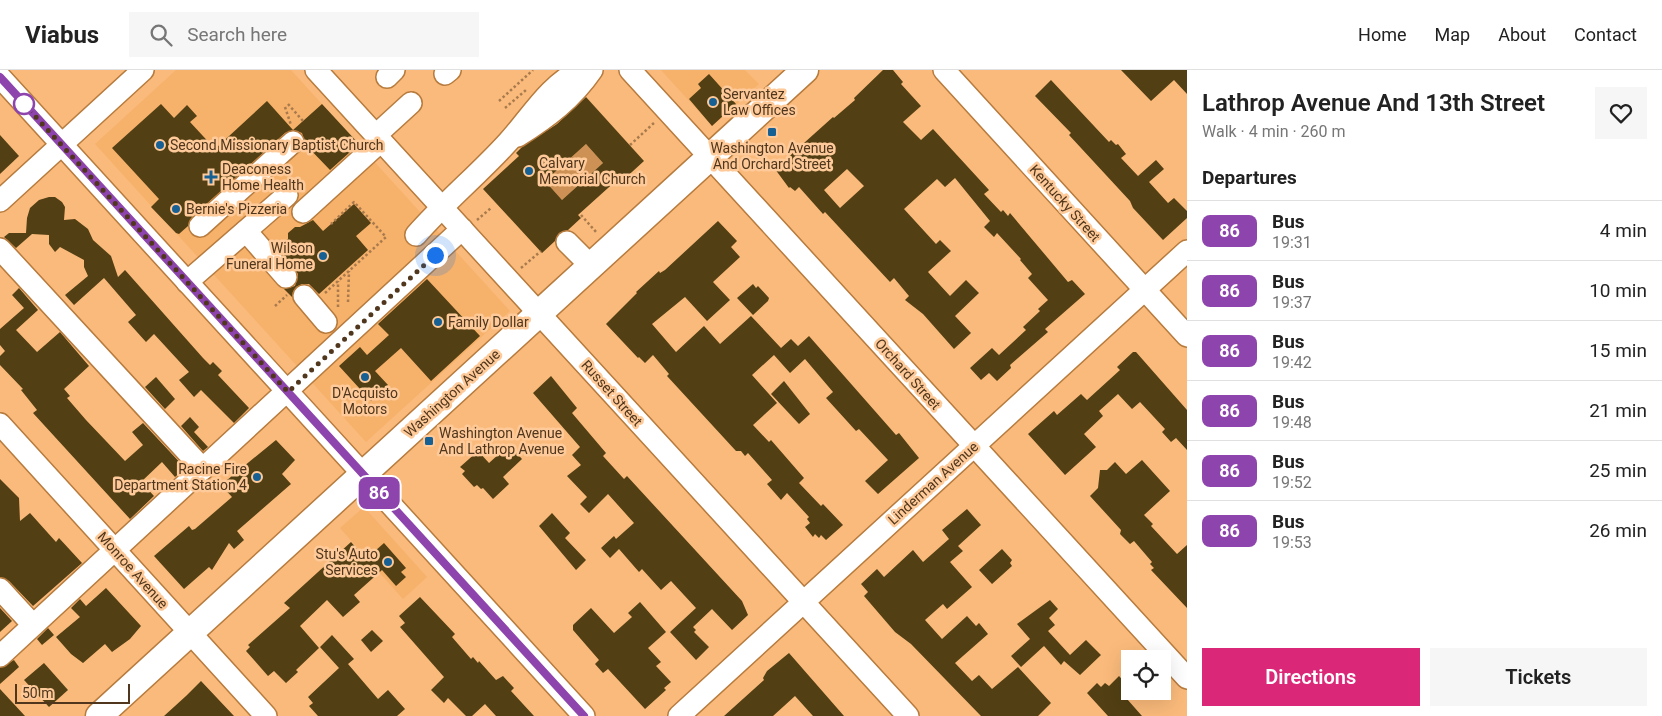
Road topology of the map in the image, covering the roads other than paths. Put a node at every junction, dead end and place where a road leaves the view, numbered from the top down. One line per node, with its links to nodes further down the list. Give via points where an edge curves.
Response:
1 (143, 70): 13 (street)
2 (316, 70): 10 (street, Russet Street)
3 (580, 70): 12 (street, via 569,75 535,106)
4 (592, 70): 12 (street, via 577,91 549,117)
5 (630, 70): 14 (street, Orchard Street)
6 (805, 70): 14 (main road, Washington Avenue)
7 (944, 70): 29 (street, Kentucky Street)
8 (0, 77): 13 (street)
9 (411, 103): 10 (street)
10 (378, 138): 17 (street, Russet Street); 18 (street)
11 (293, 142): 19 (street)
12 (508, 142): 17 (street)
13 (62, 145): 16 (street); 28 (street)
14 (710, 157): 26 (main road, Washington Avenue); 36 (street, Orchard Street)
15 (288, 195): 21 (street)
16 (0, 201)
17 (443, 208): 20 (street, Russet Street); 22 (street)
18 (303, 212)
19 (200, 226)
20 (462, 230): 31 (street, Russet Street); 34 (street)
21 (246, 231): 27 (street); 28 (street)
22 (416, 235)
23 (567, 242): 26 (street)
24 (0, 249): 37 (street)
25 (1187, 250): 29 (street, Linderman Avenue)
26 (591, 266): 31 (main road, Washington Avenue)
27 (286, 277)
28 (188, 282): 34 (street)
29 (1144, 290): 33 (street, Kentucky Street); 36 (street, Linderman Avenue)
30 (313, 296): 32 (street)
31 (539, 313): 38 (main road, Washington Avenue); 41 (street, Russet Street)
32 (332, 316)
33 (1187, 336)
34 (288, 392): 37 (street); 38 (street)
35 (0, 424): 39 (street, Monroe Avenue)
36 (974, 446): 41 (street, Linderman Avenue); 45 (street, Orchard Street)
37 (203, 469): 39 (street)
38 (363, 475): 43 (main road, Washington Avenue); 48 (street)
39 (115, 550): 42 (street); 43 (street, Monroe Avenue)
40 (0, 590): 42 (street)
41 (803, 602): 49 (street, Linderman Avenue); 50 (street, Russet Street)
42 (33, 625): 44 (street)
43 (190, 632): 46 (main road, Washington Avenue); 47 (street, Monroe Avenue)
44 (0, 656)
45 (1187, 678)
46 (99, 716)
47 (266, 716)
48 (584, 716)
49 (679, 716)
50 (908, 716)

